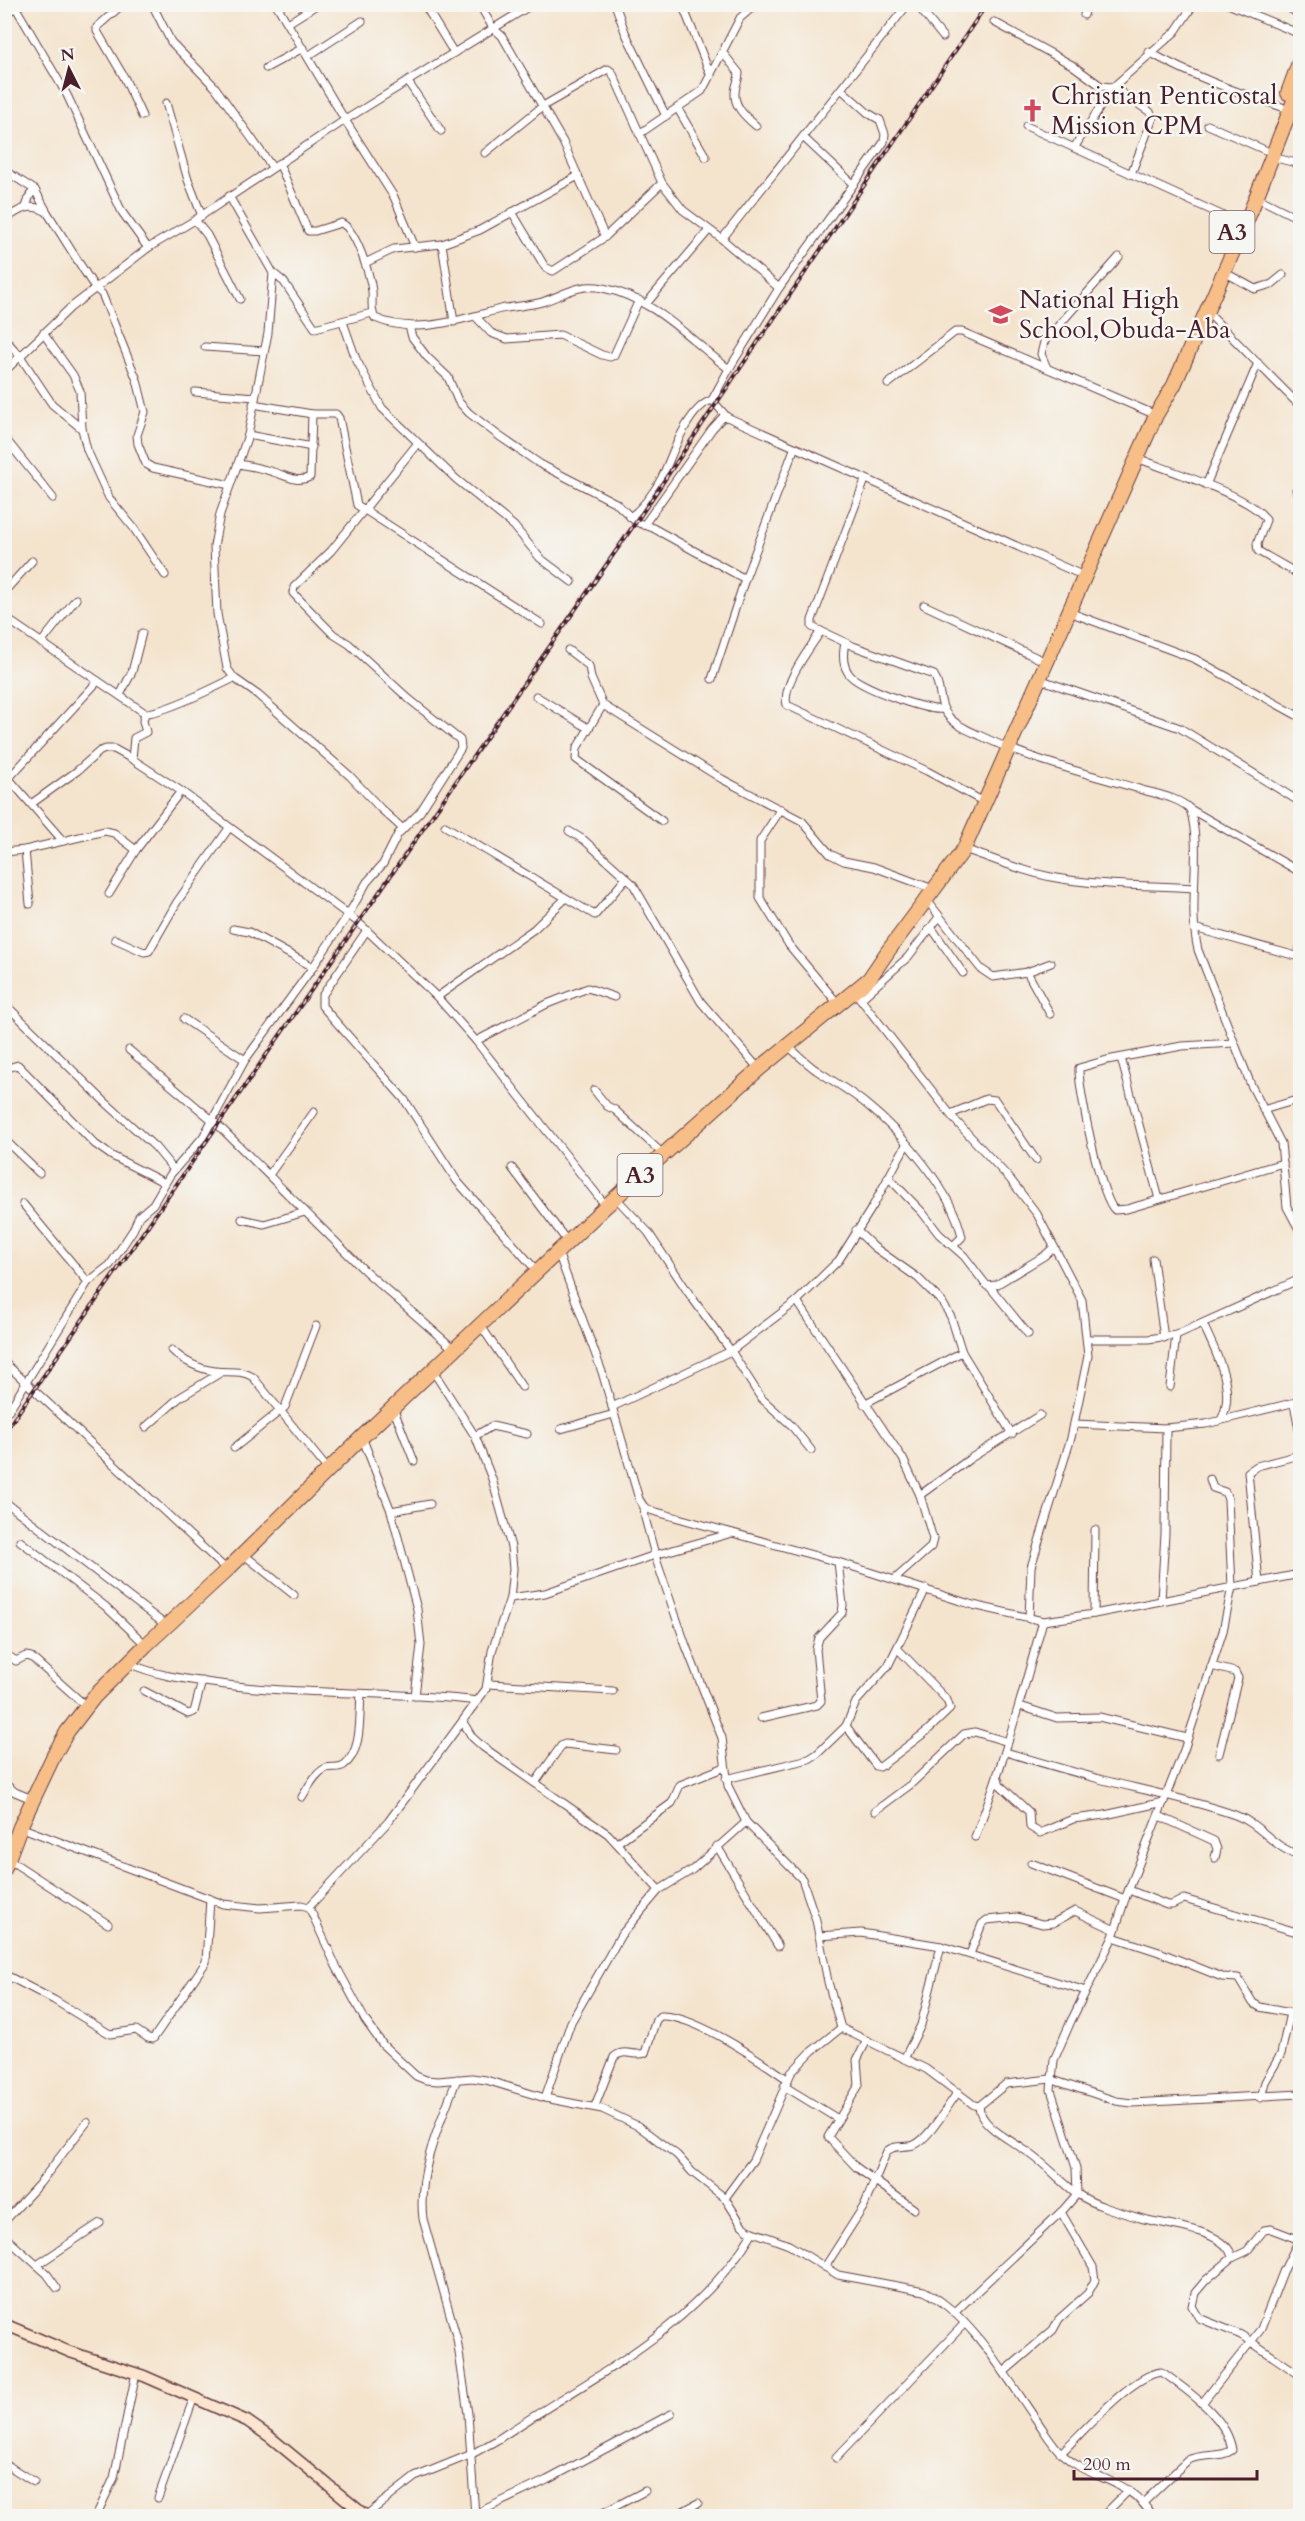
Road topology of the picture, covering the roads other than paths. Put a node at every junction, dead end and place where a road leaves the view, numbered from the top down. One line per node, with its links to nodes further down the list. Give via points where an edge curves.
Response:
1 (123, 4): 43 (street, via 96,31)
2 (152, 4): 57 (street, via 171,42 215,87)
3 (276, 4): 23 (street)
4 (318, 4): 23 (street)
5 (424, 4): 28 (street)
6 (479, 4): 24 (street)
7 (533, 4): 24 (street)
8 (615, 4): 44 (street)
9 (682, 4): 34 (street)
10 (756, 4): 30 (street, via 740,18)
11 (908, 4): 38 (street)
12 (916, 4): 26 (street)
13 (1087, 4): 19 (street)
14 (1194, 4): 29 (street, via 1175,32)
15 (1228, 4): 25 (street)
16 (1283, 4): 20 (street)
17 (19, 6): 18 (street); 78 (street, via 67,95 122,212)
18 (4, 14)
19 (1084, 15)
20 (1300, 15)
21 (362, 21): 31 (street)
22 (994, 22): 36 (street, via 1072,64 1101,86)
23 (288, 23): 27 (street)
24 (494, 28): 28 (street); 40 (street)
25 (1300, 34)
26 (943, 37)
27 (303, 48): 31 (street); 33 (street)
28 (454, 52): 35 (street)
29 (1149, 52): 36 (street); 41 (street, via 1233,91)
30 (723, 53): 34 (street); 47 (street, via 739,73 736,100 742,113)
31 (308, 56): 45 (street)
32 (1300, 60): 41 (highway, A3)
33 (266, 69)
34 (711, 76): 42 (street, via 702,91)
35 (408, 82): 45 (street); 49 (street)
36 (1113, 87): 52 (street); 59 (street, via 1152,115)
37 (1300, 88): 54 (highway, A3)
38 (841, 89): 51 (street); 62 (street, via 880,120 885,134 879,149)
39 (166, 103): 69 (street)
40 (543, 106): 50 (street, via 608,69); 53 (street); 60 (street)
41 (1282, 107): 54 (highway, A3)
42 (678, 110): 44 (street); 55 (street)
43 (142, 116)
44 (666, 116): 50 (street)
45 (345, 120): 57 (street); 77 (street, via 394,197)
46 (1208, 125): 54 (street)
47 (756, 126)
48 (1026, 126): 52 (street)
49 (441, 131)
50 (639, 134): 61 (street)
51 (802, 137): 62 (street); 75 (street)
52 (1074, 148): 59 (street)
53 (485, 153)
54 (1269, 154): 56 (street); 65 (highway, A3); 72 (highway, A3)
55 (706, 157)
56 (1300, 164)
57 (276, 165): 64 (street); 80 (street, via 308,231 345,224)
58 (4, 170): 63 (street)
59 (1131, 174): 72 (street)
60 (578, 176): 68 (street); 74 (street)
61 (662, 183): 73 (street, via 682,210); 74 (street)
62 (853, 184): 85 (street)
63 (35, 190): 66 (street); 67 (street)
64 (229, 196): 69 (street); 82 (street)
65 (1256, 197): 70 (street); 81 (highway, A3)
66 (26, 207): 67 (street); 71 (street)
67 (47, 212): 84 (street)
68 (512, 212): 74 (street, via 550,272); 76 (street, via 480,230)
69 (199, 218): 78 (street); 86 (street)
70 (1300, 219)
71 (4, 220)
72 (1237, 222): 110 (highway, A3)
73 (709, 230): 75 (street); 87 (street)
74 (605, 237)
75 (722, 238): 85 (street)
76 (442, 244): 77 (street); 92 (street)
77 (415, 247): 80 (street, via 390,251)
78 (148, 248): 84 (street)
79 (1119, 257): 100 (street, via 1044,342 1041,354)
80 (365, 263): 89 (street)
81 (1224, 272): 83 (street, via 1255,289 1272,284); 88 (highway, A3)
82 (273, 273): 91 (street, via 289,288 311,326); 97 (street)
83 (1283, 275)
84 (95, 288): 94 (street); 122 (street, via 105,301 137,380 145,412 137,435 146,464)
85 (779, 288): 101 (street)
86 (240, 299)
87 (642, 302): 90 (street, via 587,286 541,302); 90 (street, via 610,357 560,335 507,339 491,333); 101 (street)
88 (1206, 311): 99 (street); 110 (highway, A3, via 1174,385)
89 (372, 313): 91 (street); 93 (street, via 380,320)
90 (476, 317): 92 (street)
91 (343, 322): 116 (street, via 356,359 382,408)
92 (454, 322): 93 (street)
93 (409, 326): 126 (street, via 412,338 448,377 458,401 469,413 540,464 616,503)
94 (43, 333): 98 (street); 113 (street, via 80,391)
95 (4, 339): 98 (street)
96 (206, 347): 97 (street)
97 (264, 351): 107 (street)
98 (20, 356): 102 (street); 113 (street, via 52,404)
99 (1258, 363): 106 (street); 123 (street)
100 (1047, 368): 103 (street, via 955,332); 110 (street)
101 (729, 369): 108 (street)
102 (4, 372)
103 (888, 384)
104 (1300, 391): 106 (street)
105 (195, 392): 107 (street)
106 (1294, 399): 109 (street)
107 (254, 400): 111 (street); 114 (street)
108 (712, 400): 112 (street); 126 (street, via 701,406 681,434 663,475)
109 (1300, 406)
110 (1159, 409): 119 (highway, A3)
111 (312, 414): 117 (street); 125 (street, via 338,415 356,502)
112 (726, 417): 118 (street); 127 (street, via 712,429)
113 (82, 429): 129 (street, via 91,463 109,498)
114 (248, 435): 117 (street); 120 (street)
115 (4, 437): 124 (street)
116 (417, 444): 125 (street); 133 (street, via 514,526 540,558)
117 (312, 447): 120 (street, via 312,473 306,480 288,479)
118 (794, 449): 121 (street); 132 (street)
119 (1137, 458): 123 (street); 131 (highway, A3)
120 (239, 464): 122 (street)
121 (865, 480): 131 (street); 140 (street, via 812,620 812,627)
122 (230, 485): 146 (street, via 214,546 214,573 227,668)
123 (1206, 486): 130 (street, via 1244,500 1264,515 1266,526 1257,548)
124 (53, 498)
125 (364, 510): 139 (street); 169 (street, via 293,592 333,634 461,741 461,748 420,812)
126 (630, 517): 127 (street)
127 (644, 525): 132 (street)
128 (32, 561): 134 (street)
129 (165, 575)
130 (1300, 575)
131 (1084, 576): 137 (highway, A3)
132 (745, 579): 147 (street)
133 (572, 582)
134 (4, 592)
135 (76, 599): 142 (street)
136 (924, 605): 145 (street)
137 (1069, 612): 145 (highway, A3); 155 (street, via 1195,659)
138 (4, 617): 142 (street)
139 (542, 624)
140 (821, 631): 143 (street); 161 (street, via 787,689 787,705)
141 (142, 633): 150 (street, via 132,672)
142 (41, 643): 149 (street)
143 (845, 643): 153 (street, via 933,675); 153 (street, via 843,652 851,677 930,710)
144 (568, 650): 152 (street, via 589,666)
145 (1046, 662): 148 (highway, A3)
146 (234, 678): 154 (street, via 156,712); 169 (street, via 350,776)
147 (712, 679)
148 (1039, 679): 157 (highway, A3); 162 (street, via 1180,728)
149 (98, 681): 150 (street); 159 (street)
150 (120, 695): 154 (street)
151 (536, 696): 156 (street)
152 (603, 705): 156 (street); 164 (street, via 722,779)
153 (943, 709): 157 (street, via 954,722)
154 (145, 713): 158 (street, via 146,732 134,738)
155 (1300, 717)
156 (588, 728): 166 (street, via 576,752 578,761)
157 (1008, 749): 161 (highway, A3); 165 (street, via 1176,800)
158 (132, 759): 160 (street); 163 (street, via 114,749 100,751)
159 (7, 776): 163 (street)
160 (181, 791): 168 (street); 174 (street)
161 (984, 802): 172 (highway, A3)
162 (1300, 802)
163 (31, 804): 171 (street)
164 (781, 809): 180 (street, via 802,821 830,854 874,867); 200 (street, via 760,841 760,898 789,945)
165 (1190, 809): 176 (street); 178 (street)
166 (662, 821)
167 (445, 826): 181 (street)
168 (229, 828): 183 (street); 189 (street, via 148,951)
169 (402, 828): 183 (street)
170 (569, 831): 177 (street)
171 (63, 841): 173 (street); 174 (street, via 110,831)
172 (964, 849): 178 (street, via 1052,877); 180 (highway, A3)
173 (25, 850): 175 (street); 182 (street)
174 (136, 850): 179 (street)
175 (4, 852)
176 (1300, 872)
177 (626, 878): 181 (street, via 595,915); 210 (street, via 636,888 701,1002)
178 (1194, 888): 186 (street)
179 (109, 894)
180 (930, 894): 184 (street); 196 (highway, A3)
181 (565, 899): 197 (street, via 534,929)
182 (30, 904)
183 (348, 915): 188 (street); 193 (street)
184 (939, 917): 185 (street); 194 (street, via 981,969 993,977)
185 (931, 927): 195 (street); 196 (street, via 908,957)
186 (1194, 928): 191 (street); 204 (street, via 1203,966)
187 (233, 929): 193 (street, via 249,932)
188 (367, 930): 197 (street); 239 (street, via 322,996 322,1006 404,1100 457,1181)
189 (115, 939)
190 (1300, 946): 191 (street)
191 (1300, 956)
192 (1052, 963): 194 (street)
193 (313, 967): 208 (street)
194 (1027, 972): 201 (street)
195 (963, 973)
196 (858, 996): 200 (highway, A3); 215 (street)
197 (437, 997): 203 (street)
198 (614, 997): 203 (street, via 588,988 547,1004)
199 (4, 1003): 223 (street)
200 (839, 1005): 205 (highway, A3)
201 (1050, 1014)
202 (184, 1019): 208 (street)
203 (476, 1041): 229 (street, via 507,1083)
204 (1234, 1043): 207 (street, via 1182,1046); 213 (street)
205 (788, 1046): 210 (highway, A3); 218 (street, via 867,1104)
206 (129, 1050): 216 (street)
207 (1121, 1058): 228 (street); 228 (street, via 1079,1070 1101,1183 1115,1210)
208 (244, 1060): 216 (street)
209 (4, 1069): 227 (street, via 18,1065 95,1144)
210 (759, 1069): 219 (highway, A3)
211 (594, 1090): 219 (street)
212 (1300, 1099): 213 (street)
213 (1263, 1110): 221 (street, via 1281,1143)
214 (314, 1112): 225 (street)
215 (951, 1114): 220 (street, via 986,1099 995,1100); 237 (street, via 1016,1186 1047,1229)
216 (212, 1120): 223 (street, via 203,1137); 225 (street)
217 (4, 1139): 224 (street)
218 (906, 1145): 226 (street); 236 (street, via 921,1159 958,1224 962,1237)
219 (663, 1154): 229 (highway, A3)
220 (1036, 1160)
221 (1284, 1162): 228 (street); 234 (street, via 1287,1207)
222 (512, 1168): 235 (street)
223 (174, 1170): 227 (street)
224 (39, 1173)
225 (269, 1175): 231 (street)
226 (888, 1177): 233 (street); 236 (street)
227 (165, 1183): 241 (street, via 153,1204 139,1216 118,1255)
228 (1159, 1199)
229 (610, 1201): 235 (highway, A3); 253 (street, via 648,1232)
230 (23, 1204): 241 (street)
231 (305, 1212): 232 (street, via 264,1224); 252 (street)
232 (242, 1219)
233 (856, 1230): 243 (street, via 835,1265); 254 (street, via 923,1282 942,1302)
234 (1300, 1231)
235 (562, 1246): 239 (highway, A3); 264 (street)
236 (953, 1246): 242 (street)
237 (1054, 1247): 242 (street); 250 (street, via 1081,1296)
238 (1154, 1259): 249 (street)
239 (536, 1270): 246 (highway, A3)
240 (1300, 1279): 244 (street)
241 (88, 1282): 258 (street)
242 (990, 1287): 247 (street)
243 (797, 1301): 253 (street); 262 (street)
244 (1203, 1324): 248 (street); 268 (street, via 1224,1378 1227,1405)
245 (316, 1326): 266 (street)
246 (481, 1326): 252 (highway, A3); 259 (street)
247 (1028, 1334)
248 (1176, 1335): 249 (street); 260 (street)
249 (1164, 1338): 250 (street)
250 (1087, 1339): 269 (street, via 1088,1356)
251 (171, 1350): 257 (street, via 204,1369)
252 (455, 1350): 256 (highway, A3)
253 (731, 1351): 264 (street); 279 (street, via 761,1398)
254 (962, 1352): 262 (street); 274 (street)
255 (4, 1362): 258 (street)
256 (433, 1371): 263 (highway, A3); 276 (street)
257 (223, 1372): 266 (street, via 243,1372 253,1377); 270 (street, via 179,1398)
258 (26, 1382): 265 (street); 295 (street)
259 (522, 1387)
260 (1170, 1387)
261 (1297, 1402): 268 (street); 275 (street)
262 (864, 1404): 284 (street, via 903,1459)
263 (393, 1408): 277 (highway, A3); 281 (street)
264 (613, 1411): 272 (street); 287 (street)
265 (4, 1412)
266 (281, 1412): 278 (street); 282 (street)
267 (1040, 1415): 274 (street)
268 (1221, 1420): 271 (street)
269 (1074, 1424): 271 (street); 305 (street, via 1031,1567)
270 (146, 1427)
271 (1166, 1428): 303 (street)
272 (561, 1429)
273 (527, 1434): 276 (street, via 492,1426)
274 (1012, 1434): 284 (street)
275 (1300, 1435)
276 (475, 1436): 302 (street, via 511,1547)
277 (362, 1437): 282 (highway, A3); 288 (street)
278 (234, 1448)
279 (811, 1450)
280 (1299, 1455): 298 (street, via 1248,1472)
281 (414, 1461)
282 (329, 1471): 292 (highway, A3)
283 (1210, 1479): 299 (street, via 1213,1488 1227,1495)
284 (920, 1495): 297 (street, via 933,1539 931,1547)
285 (4, 1501): 307 (street)
286 (430, 1504): 288 (street)
287 (644, 1507): 290 (street); 293 (street)
288 (391, 1511): 318 (street, via 421,1629)
289 (1095, 1530): 304 (street)
290 (733, 1532): 293 (street); 294 (street)
291 (20, 1540): 308 (street, via 105,1606)
292 (243, 1554): 295 (highway, A3); 301 (street)
293 (655, 1556): 302 (street, via 545,1593); 330 (street, via 722,1738)
294 (838, 1562): 297 (street); 322 (street, via 842,1613 819,1638 816,1649 821,1701)
295 (227, 1570): 307 (highway, A3)
296 (1300, 1574): 298 (street)
297 (895, 1580): 300 (street)
298 (1259, 1582): 299 (street)
299 (1232, 1587): 303 (street); 312 (street)
300 (926, 1589): 305 (street); 309 (street)
301 (294, 1594)
302 (510, 1598): 314 (street, via 492,1651)
303 (1161, 1600): 304 (street)
304 (1094, 1614): 306 (street)
305 (1029, 1619): 306 (street)
306 (1043, 1621): 321 (street)
307 (166, 1626): 308 (highway, A3)
308 (146, 1645): 311 (highway, A3)
309 (898, 1648): 324 (street, via 888,1666 856,1702); 324 (street, via 947,1700 950,1709 880,1767)
310 (4, 1653): 320 (street, via 16,1661 31,1657)
311 (128, 1663): 313 (street, via 143,1670); 320 (highway, A3)
312 (1211, 1666): 325 (street); 329 (street, via 1234,1672 1238,1678)
313 (202, 1681): 315 (street, via 192,1714); 317 (street, via 286,1691)
314 (488, 1684): 316 (street); 319 (street)
315 (144, 1691)
316 (613, 1691)
317 (361, 1694): 318 (street); 336 (street, via 353,1754 339,1768 320,1772)
318 (415, 1696): 319 (street)
319 (478, 1701): 323 (street)
320 (86, 1706): 337 (highway, A3, via 67,1732)
321 (1020, 1706): 325 (street, via 1057,1718 1099,1717); 326 (street)
322 (761, 1718)
323 (463, 1722): 334 (street, via 483,1747); 354 (street, via 388,1822)
324 (846, 1726): 332 (street, via 809,1759)
325 (1187, 1738): 335 (street)
326 (1008, 1742): 328 (street); 339 (street, via 975,1732 964,1734 910,1785)
327 (616, 1750): 334 (street, via 565,1744)
328 (1006, 1752): 331 (street); 335 (street)
329 (1219, 1755)
330 (725, 1767): 332 (street); 344 (street, via 680,1785 672,1803)
331 (998, 1778): 338 (street, via 1000,1785 1029,1812 1030,1827 1040,1833 1073,1819); 343 (street)
332 (726, 1779): 341 (street)
333 (4, 1783): 337 (street)
334 (535, 1783): 344 (street, via 595,1823)
335 (1167, 1794): 338 (street); 346 (street, via 1236,1815 1255,1825 1281,1848)
336 (302, 1797)
337 (32, 1800): 342 (highway, A3)
338 (1164, 1802): 340 (street)
339 (876, 1810)
340 (1159, 1816): 347 (street, via 1214,1841); 351 (street)
341 (746, 1822): 345 (street); 358 (street, via 802,1878)
342 (20, 1827): 349 (highway, A3); 352 (street)
343 (975, 1837)
344 (617, 1843): 350 (street)
345 (717, 1846): 350 (street, via 692,1870); 359 (street)
346 (1300, 1855)
347 (1215, 1858)
348 (1031, 1863): 353 (street)
349 (6, 1864): 355 (street)
350 (660, 1890): 374 (street, via 621,1935 571,2022)
351 (1129, 1890): 353 (street); 356 (street, via 1167,1905 1184,1899)
352 (210, 1899): 354 (street, via 243,1908); 362 (street, via 206,1962 153,2039 136,2030 110,2034)
353 (1125, 1899): 357 (street)
354 (309, 1907): 369 (street, via 350,1993 383,2045 416,2076 426,2080)
355 (108, 1924)
356 (1300, 1933)
357 (1114, 1934): 361 (street, via 1075,1911 1053,1923 1042,1924 1017,1917 995,1918 982,1924); 363 (street); 364 (street, via 1222,1977 1238,1978 1253,2003)
358 (819, 1936): 360 (street, via 861,1933); 366 (street)
359 (777, 1946)
360 (941, 1946): 361 (street); 368 (street, via 921,2025)
361 (970, 1954): 363 (street)
362 (4, 1974)
363 (1086, 1991): 370 (street, via 1054,2060)
364 (1290, 2013): 365 (street); 375 (street, via 1281,2054 1264,2082)
365 (1300, 2015)
366 (841, 2028): 367 (street); 371 (street, via 812,2051)
367 (866, 2042): 368 (street); 378 (street, via 857,2060 859,2085)
368 (904, 2059): 372 (street)
369 (457, 2079): 374 (street, via 486,2080); 405 (street, via 435,2140 421,2202 457,2338)
370 (1050, 2079): 375 (street, via 1132,2103); 377 (street, via 1005,2084); 381 (street, via 1076,2168)
371 (785, 2083): 376 (street, via 757,2058 709,2032 660,2016 645,2053 624,2052 614,2057); 378 (street); 382 (street, via 753,2160)
372 (958, 2092): 377 (street); 380 (street, via 921,2140 886,2151)
373 (1300, 2094): 375 (street)
374 (545, 2098): 376 (street)
375 (1261, 2098)
376 (595, 2106): 382 (street, via 658,2140)
377 (979, 2106): 381 (street, via 981,2116 999,2133)
378 (838, 2119): 380 (street, via 829,2140)
379 (87, 2122): 385 (street)
380 (875, 2181): 383 (street); 392 (street, via 864,2206)
381 (1077, 2194): 384 (street); 390 (street, via 1139,2218 1204,2233 1224,2245)
382 (725, 2198): 387 (street, via 742,2225)
383 (914, 2209)
384 (1061, 2212): 394 (street); 398 (street, via 1093,2267 1095,2280 1088,2293 1059,2319 1053,2330)
385 (4, 2222)
386 (100, 2223): 391 (street)
387 (753, 2232): 392 (street, via 789,2245); 405 (street, via 727,2273 670,2326 618,2364)
388 (4, 2236): 391 (street)
389 (1300, 2240): 390 (street, via 1268,2229 1246,2251); 397 (street)
390 (1232, 2258): 397 (street, via 1199,2288 1192,2306 1199,2318)
391 (37, 2265): 393 (street)
392 (825, 2267): 394 (street, via 847,2278 924,2291 936,2296)
393 (57, 2288)
394 (954, 2313): 396 (street)
395 (4, 2324): 399 (street, via 70,2352)
396 (964, 2324): 398 (street); 406 (street)
397 (1252, 2343): 400 (street); 402 (street)
398 (1004, 2372): 404 (street)
399 (136, 2373): 401 (street); 416 (street, via 114,2478)
400 (1300, 2375)
401 (194, 2397): 411 (street); 415 (street, via 247,2421)
402 (1203, 2402): 404 (street, via 1158,2372 1120,2396); 412 (street, via 1227,2435 1232,2450 1188,2460)
403 (671, 2414): 414 (street)
404 (1061, 2453): 409 (street)
405 (472, 2454): 414 (street); 415 (street, via 415,2477)
406 (836, 2458)
407 (4, 2463): 408 (street)
408 (34, 2482)
409 (1129, 2490): 412 (street); 419 (street)
410 (645, 2491): 417 (street)
411 (158, 2498)
412 (1144, 2502): 420 (street)
413 (698, 2503): 418 (street)
414 (475, 2515)
415 (365, 2516)
416 (96, 2517)
417 (597, 2517)
418 (674, 2517)
419 (1103, 2517)
420 (1152, 2517)

